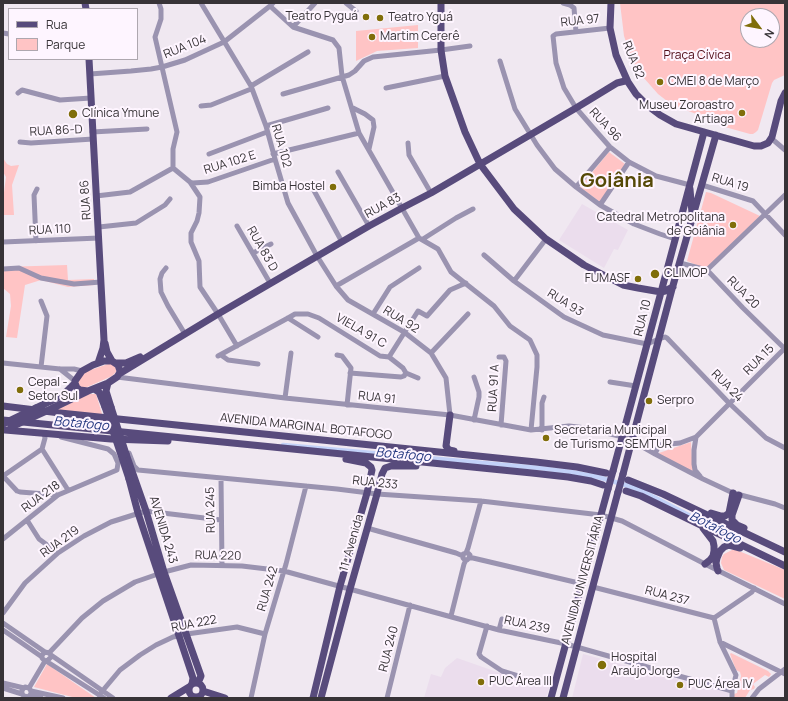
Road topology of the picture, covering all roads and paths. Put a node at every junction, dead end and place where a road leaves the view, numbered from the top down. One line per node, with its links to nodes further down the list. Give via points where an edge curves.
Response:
1 (159, 3): 20 (street, via 161,19 155,37)
2 (201, 3): 14 (street, RUA 102)
3 (315, 3): 10 (street)
4 (346, 3): 9 (street)
5 (441, 3): 16 (main road)
6 (563, 3): 12 (street, via 574,8)
7 (611, 3): 11 (main road, RUA 82)
8 (272, 4): 10 (street); 14 (street, RUA 104)
9 (356, 11)
10 (293, 27): 23 (street, via 333,40 339,48)
11 (610, 28): 12 (street, RUA 97); 21 (main road, RUA 82)
12 (576, 32): 13 (street, RUA 97)
13 (553, 36): 36 (street, RUA 96, via 556,63 564,88)
14 (224, 42): 20 (street, RUA 104, via 185,60); 27 (street, RUA 102)
15 (470, 46): 16 (street)
16 (441, 50): 23 (street, via 372,57 351,74); 24 (main road)
17 (308, 52): 27 (street)
18 (89, 60): 22 (main road, RUA 86)
19 (500, 62): 43 (street, via 515,109)
20 (162, 67): 22 (street, RUA 104); 55 (street, via 177,132 173,149)
21 (623, 72): 25 (main road, RUA 82); 26 (main road)
22 (90, 74): 32 (main road, RUA 86)
23 (342, 76): 31 (street); 35 (street)
24 (445, 76): 28 (street); 54 (main road, via 465,132)
25 (628, 82): 26 (main road, RUA 83); 40 (main road, RUA 82, via 636,94 660,116 676,124)
26 (617, 83): 36 (main road, RUA 83)
27 (251, 87): 33 (street, via 211,105); 37 (street, RUA 102)
28 (386, 88)
29 (18, 93): 32 (street, via 22,90 60,100)
30 (785, 93): 45 (main road)
31 (283, 94)
32 (91, 98): 42 (main road, RUA 86)
33 (201, 106)
34 (328, 108): 37 (street)
35 (352, 108): 41 (street); 49 (street, via 373,120)
36 (576, 108): 43 (main road, RUA 83); 48 (street, RUA 96)
37 (266, 126): 39 (street, RUA 102)
38 (147, 129): 42 (street, RUA 86-D)
39 (267, 132): 51 (street); 52 (street, RUA 102)
40 (704, 132): 44 (main road, RUA 82); 59 (main road, RUA 10)
41 (359, 133): 49 (street); 52 (street, RUA 102 E)
42 (93, 135): 46 (street, RUA 86-D, via 31,143); 65 (main road, RUA 86)
43 (531, 135): 54 (main road, RUA 83); 61 (street, via 555,169)
44 (716, 135): 45 (main road, RUA 82, via 756,147 764,145); 58 (main road, RUA 10)
45 (772, 138): 50 (street)
46 (20, 142)
47 (408, 143): 63 (street, via 409,155)
48 (610, 146): 53 (street, RUA 96); 61 (street)
49 (369, 149): 68 (street)
50 (785, 150)
51 (209, 154)
52 (274, 157): 57 (street, RUA 102 E, via 208,182); 86 (street, RUA 102, via 288,202)
53 (630, 162): 59 (street, RUA 96, via 656,176); 67 (street)
54 (480, 164): 63 (main road, RUA 83); 78 (main road, via 514,208)
55 (173, 168): 57 (street); 65 (street, via 130,192)
56 (338, 172): 73 (street)
57 (190, 182): 100 (street, via 200,197 197,221 191,233 191,242 199,261 200,287)
58 (702, 185): 70 (street, RUA 19, via 753,201); 71 (main road, RUA 10)
59 (690, 186): 71 (main road); 79 (main road, RUA 10)
60 (312, 187): 82 (street)
61 (576, 188): 67 (street)
62 (37, 189): 80 (street, via 34,195)
63 (431, 193): 68 (main road, RUA 83)
64 (785, 195): 70 (street)
65 (96, 196): 74 (main road, RUA 86)
66 (170, 199): 74 (street, via 165,205 136,223)
67 (600, 205): 79 (street, via 634,224)
68 (402, 208): 73 (main road, RUA 83); 77 (street)
69 (473, 209): 77 (street)
70 (765, 214): 75 (street, RUA 19); 91 (street)
71 (692, 221): 87 (main road, RUA 10)
72 (237, 226): 84 (street, RUA 83 D)
73 (370, 226): 82 (main road, RUA 83)
74 (99, 227): 76 (main road, RUA 86)
75 (785, 235)
76 (99, 238): 80 (street, RUA 110); 93 (main road, RUA 86)
77 (421, 238): 95 (street, via 438,249 451,272); 96 (street)
78 (546, 239): 92 (street); 98 (main road, via 584,265 623,285)
79 (675, 239): 98 (main road, RUA 10)
80 (36, 241): 81 (street, RUA 110)
81 (3, 242)
82 (342, 242): 86 (main road, RUA 83)
83 (271, 244): 84 (street)
84 (253, 253): 94 (street, RUA 83 D)
85 (484, 255): 92 (street, RUA 93)
86 (317, 256): 94 (main road, RUA 83); 96 (street, RUA 92)
87 (680, 263): 91 (street); 97 (main road, RUA 10)
88 (166, 268): 105 (street, via 160,280 161,292)
89 (419, 268): 101 (street, via 390,286)
90 (3, 269): 93 (street, via 19,268 41,278 74,284)
91 (707, 270): 111 (street, RUA 20)
92 (514, 281): 110 (street, RUA 93, via 564,317 603,335)
93 (101, 282): 108 (main road, RUA 86)
94 (270, 283): 100 (main road, RUA 83)
95 (466, 283): 104 (street, via 450,290 427,316 418,311); 147 (street, via 494,306 510,326 530,340 537,355)
96 (336, 286): 101 (street, RUA 92, via 348,300)
97 (673, 287): 98 (main road); 107 (main road, RUA 10)
98 (661, 292): 110 (main road, RUA 10)
99 (41, 301): 122 (street, via 47,316)
100 (218, 314): 105 (main road, RUA 83); 109 (street)
101 (373, 314): 104 (street, RUA 92)
102 (468, 314): 114 (street)
103 (288, 318): 106 (street); 109 (street, VIELA 91 C); 116 (street, VIELA 91 C, via 295,314 308,314 319,318 380,356)
104 (404, 332): 114 (street, RUA 92); 116 (street)
105 (185, 334): 112 (main road, RUA 83)
106 (318, 337)
107 (659, 339): 110 (street); 130 (main road, RUA 10); 138 (street, RUA 24, via 665,337 670,340)
108 (104, 340): 118 (main road, RUA 86, via 107,352); 120 (main road, RUA 86, via 104,348)
109 (237, 346): 121 (street, VIELA 91 C, via 220,356 228,360)
110 (646, 347): 130 (main road, via 647,358 642,379); 134 (main road, RUA 10)
111 (785, 348): 138 (street, RUA 15)
112 (160, 349): 118 (main road, RUA 83, via 126,363); 127 (main road, RUA 83)
113 (291, 352): 136 (street)
114 (431, 353): 142 (street, RUA 92, via 446,378)
115 (337, 355): 125 (street, via 342,356 348,364)
116 (389, 357): 126 (street, VIELA 91 C)
117 (499, 357): 145 (street, RUA 91 A, via 504,357 506,361)
118 (114, 362): 120 (main road, RUA 83); 127 (main road, RUA 86, via 119,367)
119 (3, 363): 122 (street)
120 (98, 363): 124 (main road, RUA 83)
121 (258, 364)
122 (41, 367): 123 (street)
123 (60, 369): 124 (street); 131 (street)
124 (82, 371): 131 (main road)
125 (350, 373): 126 (street, via 402,377); 139 (street)
126 (406, 373): 129 (street, VIELA 91 C)
127 (118, 376): 133 (main road, RUA 83); 136 (street, RUA 91)
128 (474, 376): 144 (street, via 479,392)
129 (418, 378)
130 (648, 381): 153 (main road, RUA 10)
131 (75, 382): 135 (main road, via 80,390); 146 (main road, bridge, via 57,398)
132 (610, 382): 134 (street)
133 (108, 383): 135 (main road, RUA 83); 141 (main road, AVENIDA 243)
134 (636, 386): 150 (main road, RUA 10)
135 (91, 390): 141 (main road, AVENIDA 243, via 99,392); 146 (main road, RUA 83, bridge)
136 (285, 398): 139 (street, RUA 91)
137 (543, 398): 148 (street)
138 (729, 403): 151 (street, RUA 15); 154 (street, RUA 24, via 766,438)
139 (347, 405): 142 (street, RUA 91)
140 (3, 406): 159 (main road, AVENIDA MARGINAL BOTAFOGO)
141 (108, 407): 157 (main road, AVENIDA 243, bridge); 177 (main road, AVENIDA 243, bridge, via 129,479)
142 (450, 415): 144 (street, RUA 91); 159 (main road, via 447,448 456,452)
143 (3, 420): 152 (main road, AVENIDA MARGINAL BOTAFOGO)
144 (474, 420): 145 (street, RUA 91)
145 (501, 425): 147 (street, RUA 91)
146 (5, 428): 149 (main road)
147 (531, 430): 148 (street, RUA 91)
148 (542, 430): 150 (street, RUA 91, via 568,426)
149 (44, 433): 152 (main road, via 167,441); 155 (street); 168 (street, RUA 218, via 108,449 118,463 117,470)
150 (622, 436): 153 (street, RUA 91); 161 (main road, RUA 10)
151 (696, 437): 158 (street, RUA 15, via 680,443 659,445); 165 (street, via 694,464 695,470)
152 (182, 438): 156 (main road, AVENIDA MARGINAL BOTAFOGO)
153 (632, 440): 158 (street, RUA 91); 162 (main road, RUA 10)
154 (785, 448)
155 (42, 449): 163 (street); 168 (street)
156 (321, 452): 160 (main road, AVENIDA MARGINAL BOTAFOGO); 170 (main road, 11ª Avenida, via 369,465 372,470)
157 (128, 454): 164 (street, RUA 233, via 138,470); 177 (main road, AVENIDA 243)
158 (655, 454): 165 (street, RUA 91)
159 (490, 457): 161 (main road, AVENIDA MARGINAL BOTAFOGO)
160 (460, 466): 167 (main road, AVENIDA MARGINAL BOTAFOGO, via 568,477 591,481); 172 (main road, 11ª Avenida, via 391,466 382,474)
161 (609, 472): 167 (main road, RUA 10, bridge)
162 (625, 474): 169 (main road, AVENIDA UNIVERSITÁRIA, bridge); 173 (main road)
163 (3, 476): 171 (street, via 20,492)
164 (221, 478): 166 (street, RUA 233); 181 (street, RUA 245)
165 (703, 479): 174 (street, RUA 91)
166 (306, 486): 170 (street, RUA 233); 193 (street, RUA 242)
167 (605, 487): 178 (main road, RUA 10)
168 (68, 490): 171 (street, RUA 218)
169 (622, 491): 179 (main road, AVENIDA UNIVERSITÁRIA); 182 (main road, via 640,496)
170 (367, 493): 172 (street, RUA 233); 197 (main road, 11ª Avenida)
171 (58, 494): 180 (street, RUA 218)
172 (377, 494): 175 (street, RUA 233); 183 (main road, 11ª Avenida)
173 (663, 494): 174 (main road, via 672,494 713,514 725,516 729,513); 187 (main road)
174 (736, 494): 176 (street, RUA 91); 185 (main road, via 732,520 737,525)
175 (481, 501): 178 (street, RUA 233); 189 (street)
176 (785, 508)
177 (142, 512): 181 (street); 188 (street, RUA 219, via 111,522); 195 (main road, AVENIDA 243)
178 (602, 512): 179 (street, RUA 233); 196 (main road, AVENIDA UNIVERSITÁRIA)
179 (611, 517): 190 (street, RUA 233); 198 (main road, AVENIDA UNIVERSITÁRIA)
180 (27, 520): 184 (street, RUA 218); 188 (street, via 39,539)
181 (221, 520): 191 (street, RUA 245)
182 (701, 526): 186 (main road); 190 (main road, via 714,546 713,556)
183 (367, 528): 189 (street); 200 (main road, 11ª Avenida)
184 (3, 540)
185 (785, 548)
186 (754, 551): 192 (main road); 194 (main road, via 730,545 724,547 717,558)
187 (785, 552)
188 (58, 553): 203 (street, RUA 219, via 25,583)
189 (467, 556): 196 (street); 204 (street)
190 (705, 564): 194 (street, RUA 233)
191 (222, 566): 193 (street, RUA 220); 195 (street, RUA 220, via 191,565)
192 (785, 566)
193 (284, 571): 197 (street, RUA 220); 212 (street, RUA 242)
194 (718, 571): 199 (street, RUA 233)
195 (161, 573): 213 (main road, AVENIDA 243); 218 (street, RUA 220, via 135,582 103,601 82,618)
196 (583, 584): 215 (main road, AVENIDA UNIVERSITÁRIA)
197 (340, 586): 200 (street, RUA 239); 237 (main road, 11ª Avenida)
198 (592, 587): 205 (street, RUA 237); 216 (main road, AVENIDA UNIVERSITÁRIA)
199 (754, 588): 201 (street, RUA 233); 205 (street)
200 (350, 589): 202 (street, RUA 239); 238 (main road, 11ª Avenida)
201 (785, 604)
202 (410, 605): 204 (street, RUA 239); 239 (street, RUA 240)
203 (3, 612)
204 (451, 616): 209 (street, RUA 239)
205 (714, 618): 214 (street)
206 (486, 619): 209 (street)
207 (502, 619): 211 (street)
208 (3, 623): 218 (street)
209 (486, 626): 211 (street, RUA 239); 222 (street, via 481,657 502,671)
210 (3, 630): 220 (street)
211 (499, 630): 215 (street, RUA 239)
212 (265, 634): 213 (street, RUA 222, via 237,627); 236 (street, RUA 242)
213 (182, 635): 224 (main road, AVENIDA 243); 229 (street, RUA 222, via 156,645 120,670)
214 (720, 642): 217 (street); 219 (street)
215 (566, 644): 216 (street, RUA 239); 240 (main road, AVENIDA UNIVERSITÁRIA)
216 (576, 647): 227 (street, RUA 239); 241 (main road, AVENIDA UNIVERSITÁRIA)
217 (733, 648): 219 (street); 221 (street)
218 (49, 653): 220 (street, via 43,654); 220 (street, via 50,659); 229 (street)
219 (726, 654): 227 (street, via 736,675)
220 (44, 659): 228 (street); 229 (street)
221 (784, 672): 226 (street)
222 (518, 676)
223 (3, 683): 228 (street)
224 (193, 685): 230 (main road, AVENIDA 243, via 189,692); 230 (main road, via 202,687); 234 (main road)
225 (3, 688): 228 (street)
226 (758, 689): 243 (street); 244 (street)
227 (732, 692): 242 (street)
228 (26, 694): 231 (street); 232 (street)
229 (102, 695): 233 (street)
230 (197, 697): 235 (main road)
231 (41, 698)
232 (63, 698)
233 (113, 698)
234 (171, 698)
235 (225, 698)
236 (251, 698)
237 (312, 698)
238 (321, 698)
239 (387, 698)
240 (551, 698)
241 (563, 698)
242 (732, 698)
243 (752, 698)
244 (757, 698)

